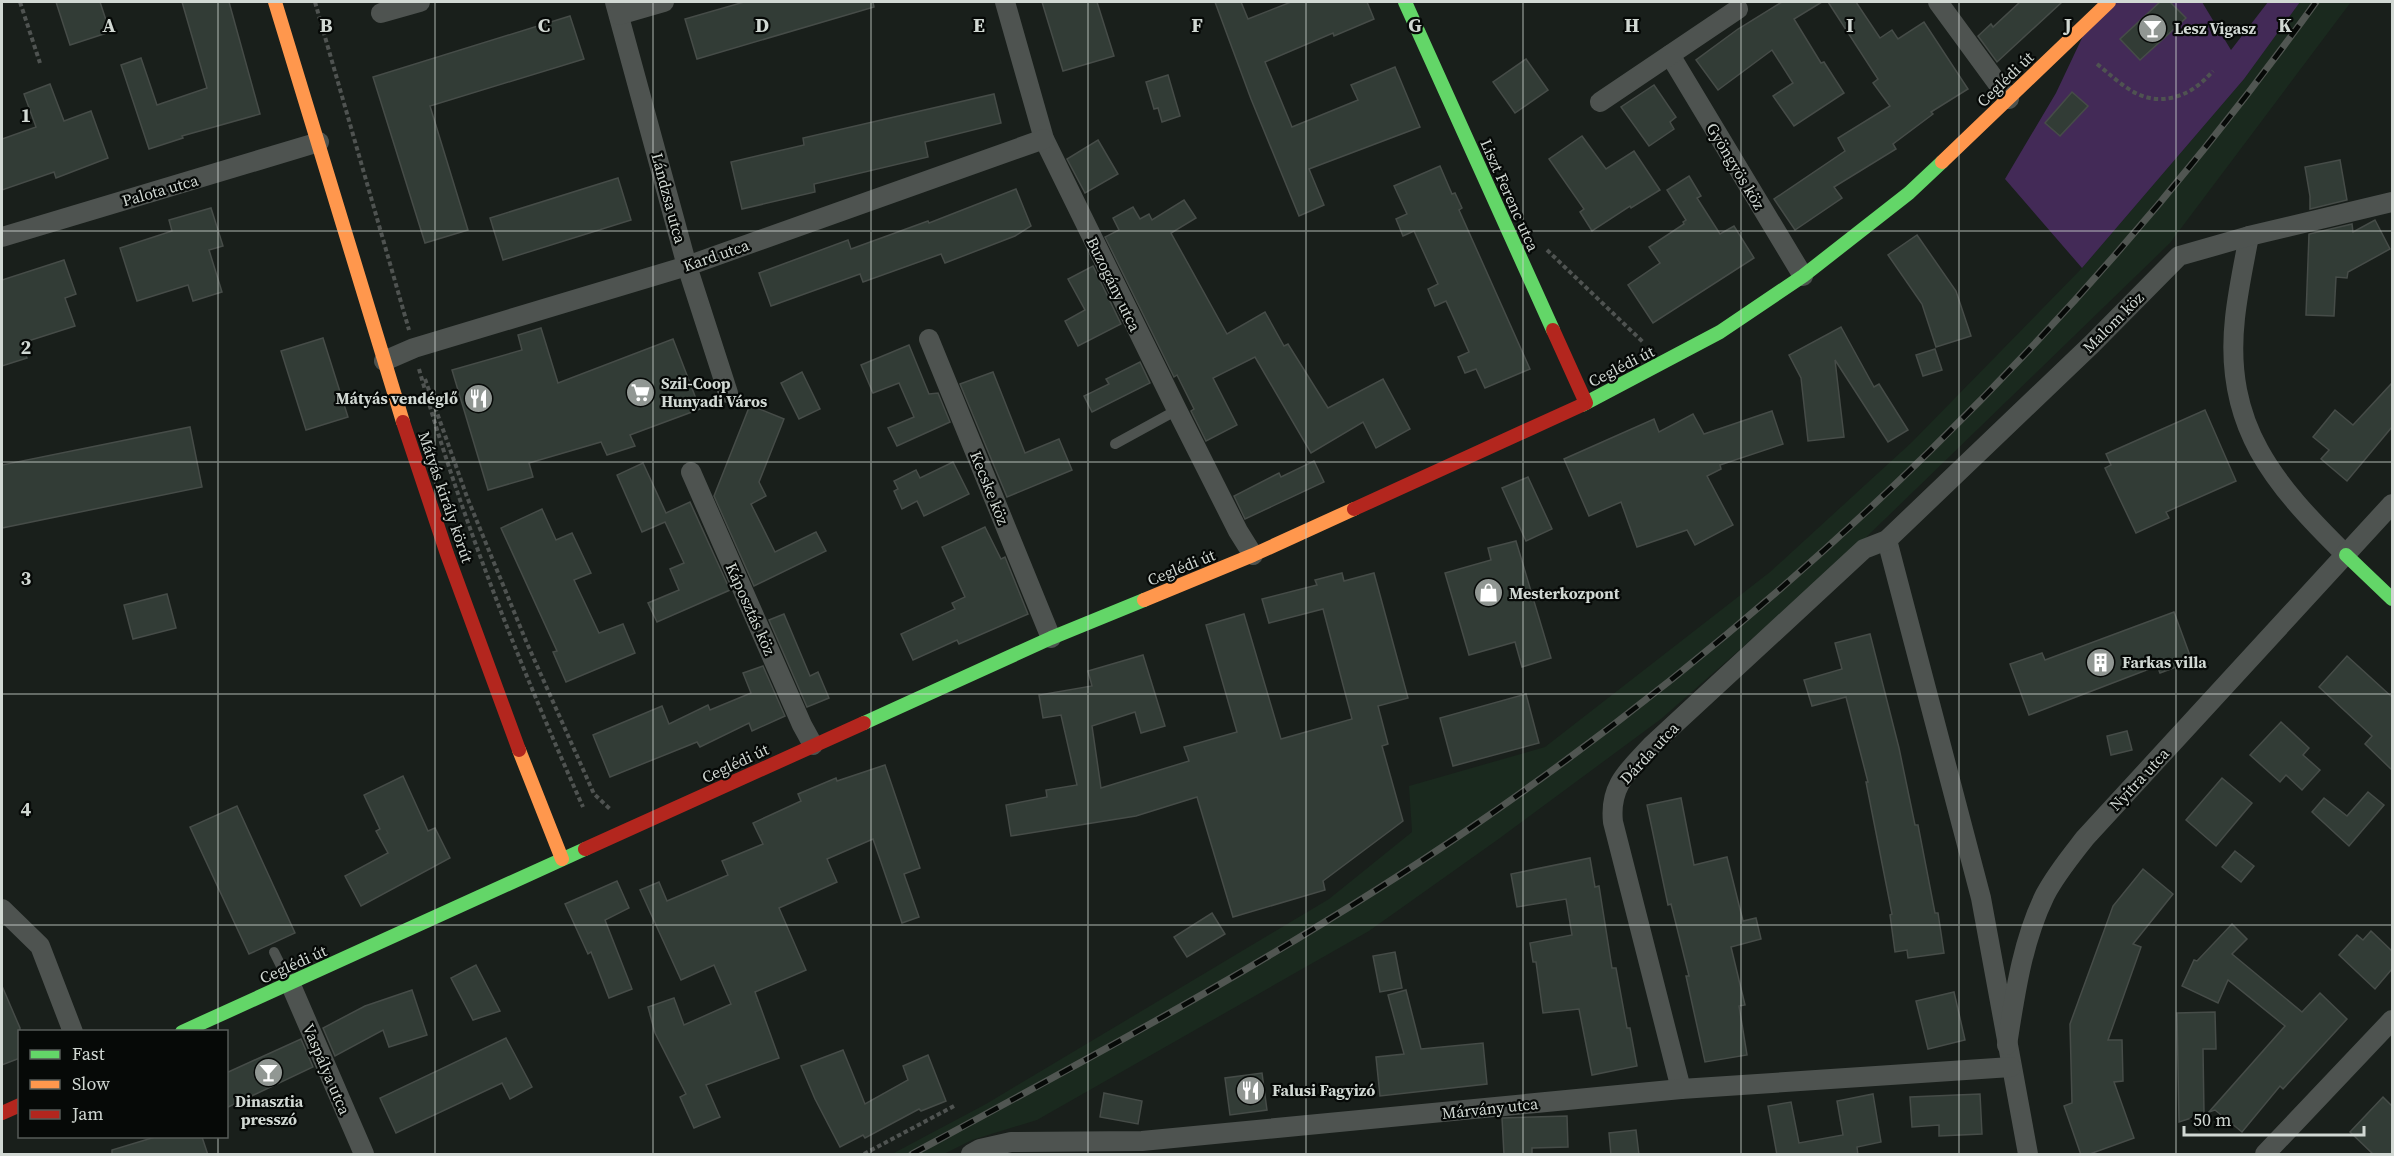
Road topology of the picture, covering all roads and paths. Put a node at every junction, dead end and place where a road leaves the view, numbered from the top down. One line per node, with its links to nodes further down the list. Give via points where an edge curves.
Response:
1 (20, 2): 14 (path)
2 (275, 2): 20 (main road, Mátyás király körút)
3 (315, 2): 29 (path)
4 (420, 2): 12 (street)
5 (664, 2): 10 (street)
6 (1005, 2): 19 (street, Buzogány utca)
7 (1405, 2): 32 (main road, Liszt Ferenc utca)
8 (1938, 2): 17 (street)
9 (2109, 2): 17 (main road, Ceglédi út)
10 (617, 8): 25 (street, Lándzsa utca)
11 (1738, 9): 13 (street)
12 (381, 13)
13 (1670, 55): 18 (street); 26 (street, Gyöngyös köz)
14 (40, 63)
15 (2097, 64): 16 (path, via 2131,91 2150,100 2184,94 2201,84)
16 (2213, 70)
17 (2009, 99): 26 (main road, Ceglédi út, via 1910,193)
18 (1600, 102)
19 (1044, 139): 25 (street, Kard utca); 33 (street, Buzogány utca)
20 (319, 142): 23 (street, Palota utca); 30 (main road, Mátyás király körút)
21 (2392, 202): 22 (street, Malom köz)
22 (2248, 236): 37 (street, Malom köz, via 2179,256); 39 (street, via 2233,349 2240,405 2269,470)
23 (2, 237)
24 (1542, 245): 28 (path)
25 (687, 266): 29 (street, Kard utca); 31 (street, Lándzsa utca)
26 (1803, 276): 32 (main road, Ceglédi út, via 1720,332)
27 (929, 339): 41 (street, Kecske köz)
28 (1646, 346)
29 (414, 348): 30 (street, Kard utca); 43 (path, via 435,425 480,552 539,708); 44 (path, via 467,496 526,641 594,794)
30 (384, 361): 45 (main road, Mátyás király körút, via 462,594)
31 (728, 393)
32 (1586, 403): 38 (main road, Ceglédi út)
33 (1177, 410): 34 (lane); 38 (street, Buzogány utca)
34 (1115, 444)
35 (691, 472): 42 (street, Káposztás köz)
36 (2392, 504): 39 (street, Nyitra utca)
37 (1887, 540): 52 (street, Nyitra utca, via 1981,898); 54 (street, Dárda utca, via 1855,557 1652,745 1614,792 1613,822)
38 (1253, 555): 41 (main road, Ceglédi út)
39 (2346, 555): 40 (main road); 52 (street, Nyitra utca, via 2058,872 2025,950)
40 (2392, 599)
41 (1051, 638): 42 (main road, Ceglédi út)
42 (813, 745): 45 (main road, Ceglédi út)
43 (583, 807)
44 (610, 809)
45 (562, 859): 48 (main road, Ceglédi út)
46 (2, 909): 50 (street, via 40,946)
47 (274, 952): 48 (lane)
48 (290, 983): 51 (main road, Ceglédi út); 58 (street, Vaspálya utca)
49 (2392, 1020): 62 (street)
50 (72, 1030)
51 (186, 1030)
52 (2007, 1045): 53 (street, Nyitra utca)
53 (2011, 1067): 54 (street, Márvány utca); 61 (street, Nyitra utca)
54 (1681, 1089): 60 (street, Márvány utca, via 1152,1141 1011,1142)
55 (18, 1106): 57 (main road)
56 (954, 1106): 59 (path)
57 (2, 1113)
58 (364, 1155)
59 (864, 1155)
60 (971, 1155)
61 (2028, 1155)
62 (2265, 1155)

